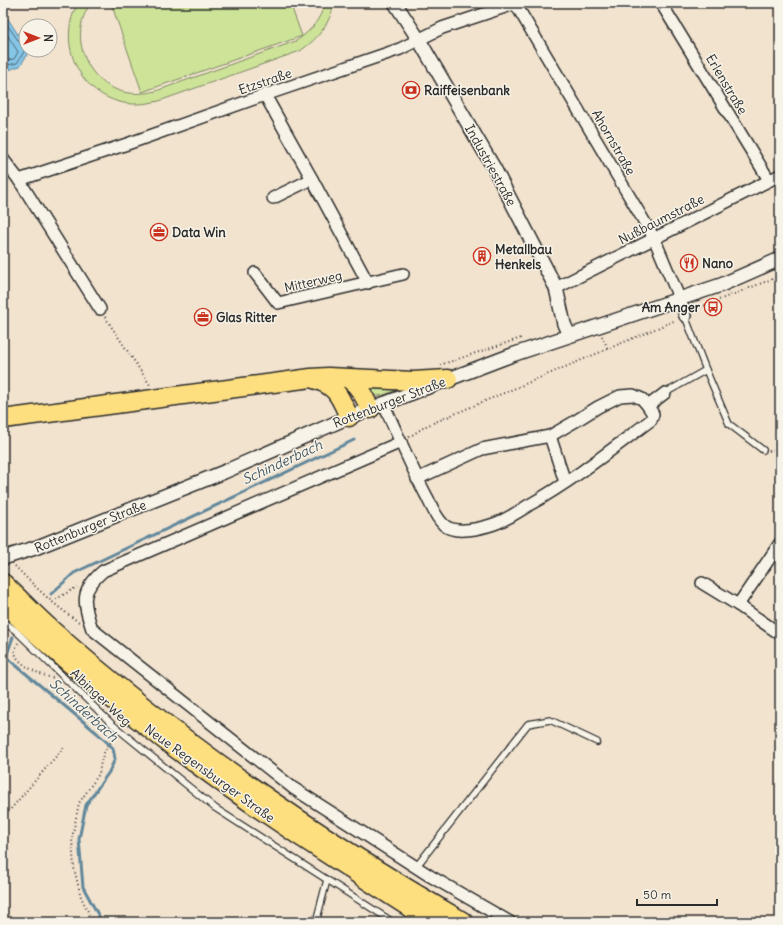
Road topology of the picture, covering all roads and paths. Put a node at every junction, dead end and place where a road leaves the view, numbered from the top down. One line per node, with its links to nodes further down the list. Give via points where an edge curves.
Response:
1 (395, 3): 4 (street, Industriestraße)
2 (516, 3): 4 (street, Etzstraße, via 442,28); 12 (street, Ahornstraße)
3 (661, 3): 10 (street, Erlenstraße)
4 (419, 40): 5 (street, Etzstraße, via 400,49); 18 (street, Industriestraße, via 494,168)
5 (265, 95): 8 (street, Mitterweg); 9 (street, Etzstraße, via 130,144)
6 (3, 159): 9 (street)
7 (780, 175): 10 (street, Nußbaumstraße)
8 (312, 179): 11 (street); 17 (street, Mitterweg)
9 (19, 180): 20 (street)
10 (769, 180): 12 (street, Nußbaumstraße)
11 (273, 198)
12 (654, 238): 18 (street, Nußbaumstraße); 19 (street, Ahornstraße)
13 (780, 260): 19 (street, Rottenburger Straße)
14 (255, 273): 17 (street, Mitterweg, via 278,303)
15 (403, 274): 17 (street, Mitterweg)
16 (780, 276): 21 (path, via 694,309)
17 (368, 283)
18 (556, 288): 22 (street, Industriestraße)
19 (680, 300): 21 (street); 22 (street, Rottenburger Straße)
20 (100, 309): 27 (path)
21 (685, 316): 23 (lane); 34 (path, via 426,426)
22 (569, 335): 26 (street, Rottenburger Straße)
23 (706, 370): 28 (lane); 35 (lane, via 729,424)
24 (311, 378): 25 (highway); 31 (highway, via 333,387); 32 (highway)
25 (348, 378): 26 (highway, via 412,381); 29 (highway)
26 (448, 379): 29 (street, Rottenburger Straße)
27 (153, 388)
28 (665, 393): 30 (street)
29 (377, 406): 31 (street, Rottenburger Straße); 34 (street)
30 (648, 406): 33 (street, via 642,399 633,395 620,396); 37 (street, via 653,414 651,420)
31 (349, 417): 39 (street, Rottenburger Straße, bridge, via 224,472 34,548)
32 (3, 419)
33 (550, 436): 36 (street, via 482,449); 37 (street)
34 (401, 442): 36 (street); 42 (street, via 103,571)
35 (763, 450)
36 (417, 478): 37 (street, via 438,518 446,527 457,530 471,530 495,524)
37 (565, 482)
38 (780, 543): 45 (street)
39 (8, 561): 47 (path, via 70,616)
40 (702, 582): 45 (street)
41 (3, 583): 61 (highway, via 53,631 227,769 331,841)
42 (92, 583): 43 (path, via 88,581); 47 (street, via 85,596 85,608)
43 (56, 599)
44 (3, 603): 60 (highway, Neue Regensburger Straße, via 43,641 174,748 278,823)
45 (738, 605): 48 (street)
46 (3, 621): 50 (lane, Albinger Weg)
47 (92, 629): 55 (street, via 293,788)
48 (780, 634)
49 (19, 640): 50 (path, via 15,652 29,668 46,677)
50 (64, 679): 56 (lane, Albinger Weg, via 113,725 215,808)
51 (112, 741): 57 (path, via 105,750 100,774 79,804 72,838 74,868 81,897)
52 (597, 742): 55 (lane, via 550,720 528,724)
53 (65, 746): 54 (path)
54 (3, 818)
55 (416, 867): 62 (street)
56 (327, 880): 58 (lane); 59 (lane, Albinger Weg)
57 (93, 922)
58 (316, 922)
59 (393, 922)
60 (433, 922)
61 (464, 922)
62 (510, 922)

